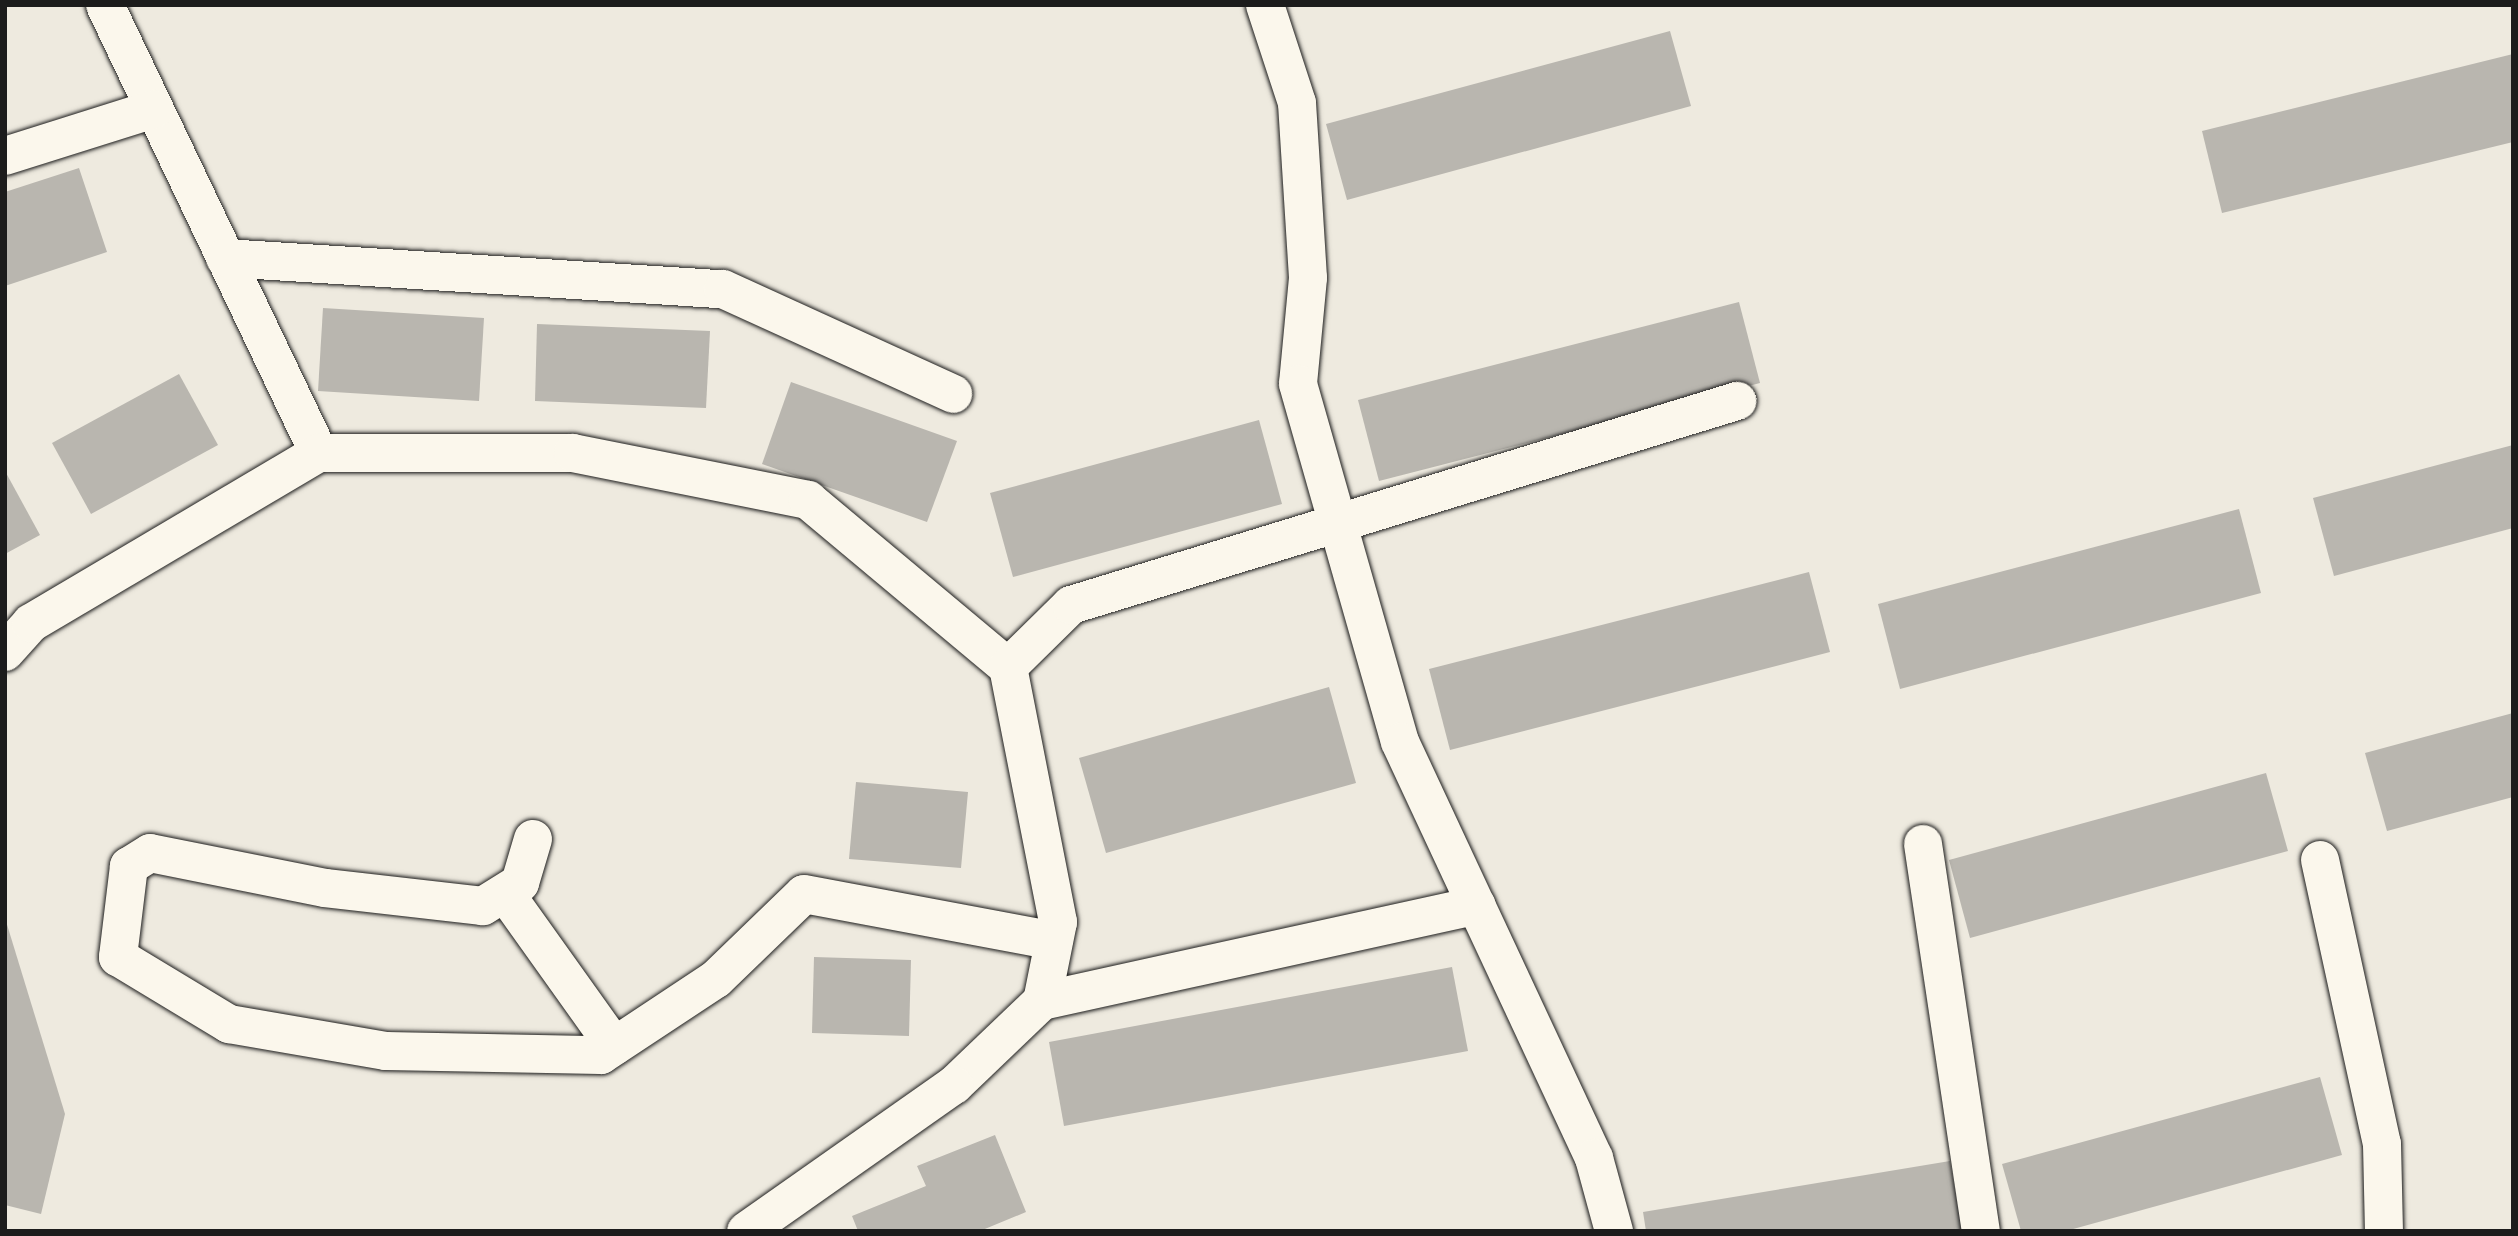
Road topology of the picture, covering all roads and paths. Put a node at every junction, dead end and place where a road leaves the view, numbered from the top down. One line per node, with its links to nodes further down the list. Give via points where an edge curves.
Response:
1 (105, 5): 3 (lane)
2 (1265, 5): 9 (lane, via 1297,103 1308,278 1298,384)
3 (154, 109): 4 (lane); 5 (lane)
4 (5, 156)
5 (225, 258): 6 (lane, via 723,289); 8 (lane)
6 (953, 394)
7 (1737, 401): 9 (lane)
8 (319, 453): 10 (lane, via 31,623); 11 (lane, via 573,453 808,500)
9 (1338, 524): 11 (lane, via 1071,606); 16 (lane, via 1400,742)
10 (5, 652)
11 (1008, 667): 17 (lane, via 1058,922)
12 (533, 839): 15 (lane, via 520,883)
13 (1923, 844): 22 (lane)
14 (2320, 860): 23 (lane, via 2382,1143)
15 (505, 893): 19 (lane); 19 (lane, via 483,906 431,902 325,888 150,853 129,866 118,957 229,1024 386,1051 601,1055)
16 (1477, 905): 18 (lane); 21 (lane, via 1594,1158)
17 (1054, 941): 18 (lane); 19 (lane, via 880,904 804,894 716,979)
18 (1042, 1001): 20 (lane, via 954,1085)
19 (614, 1046)
20 (746, 1231)
21 (1614, 1231)
22 (1981, 1231)
23 (2384, 1231)

